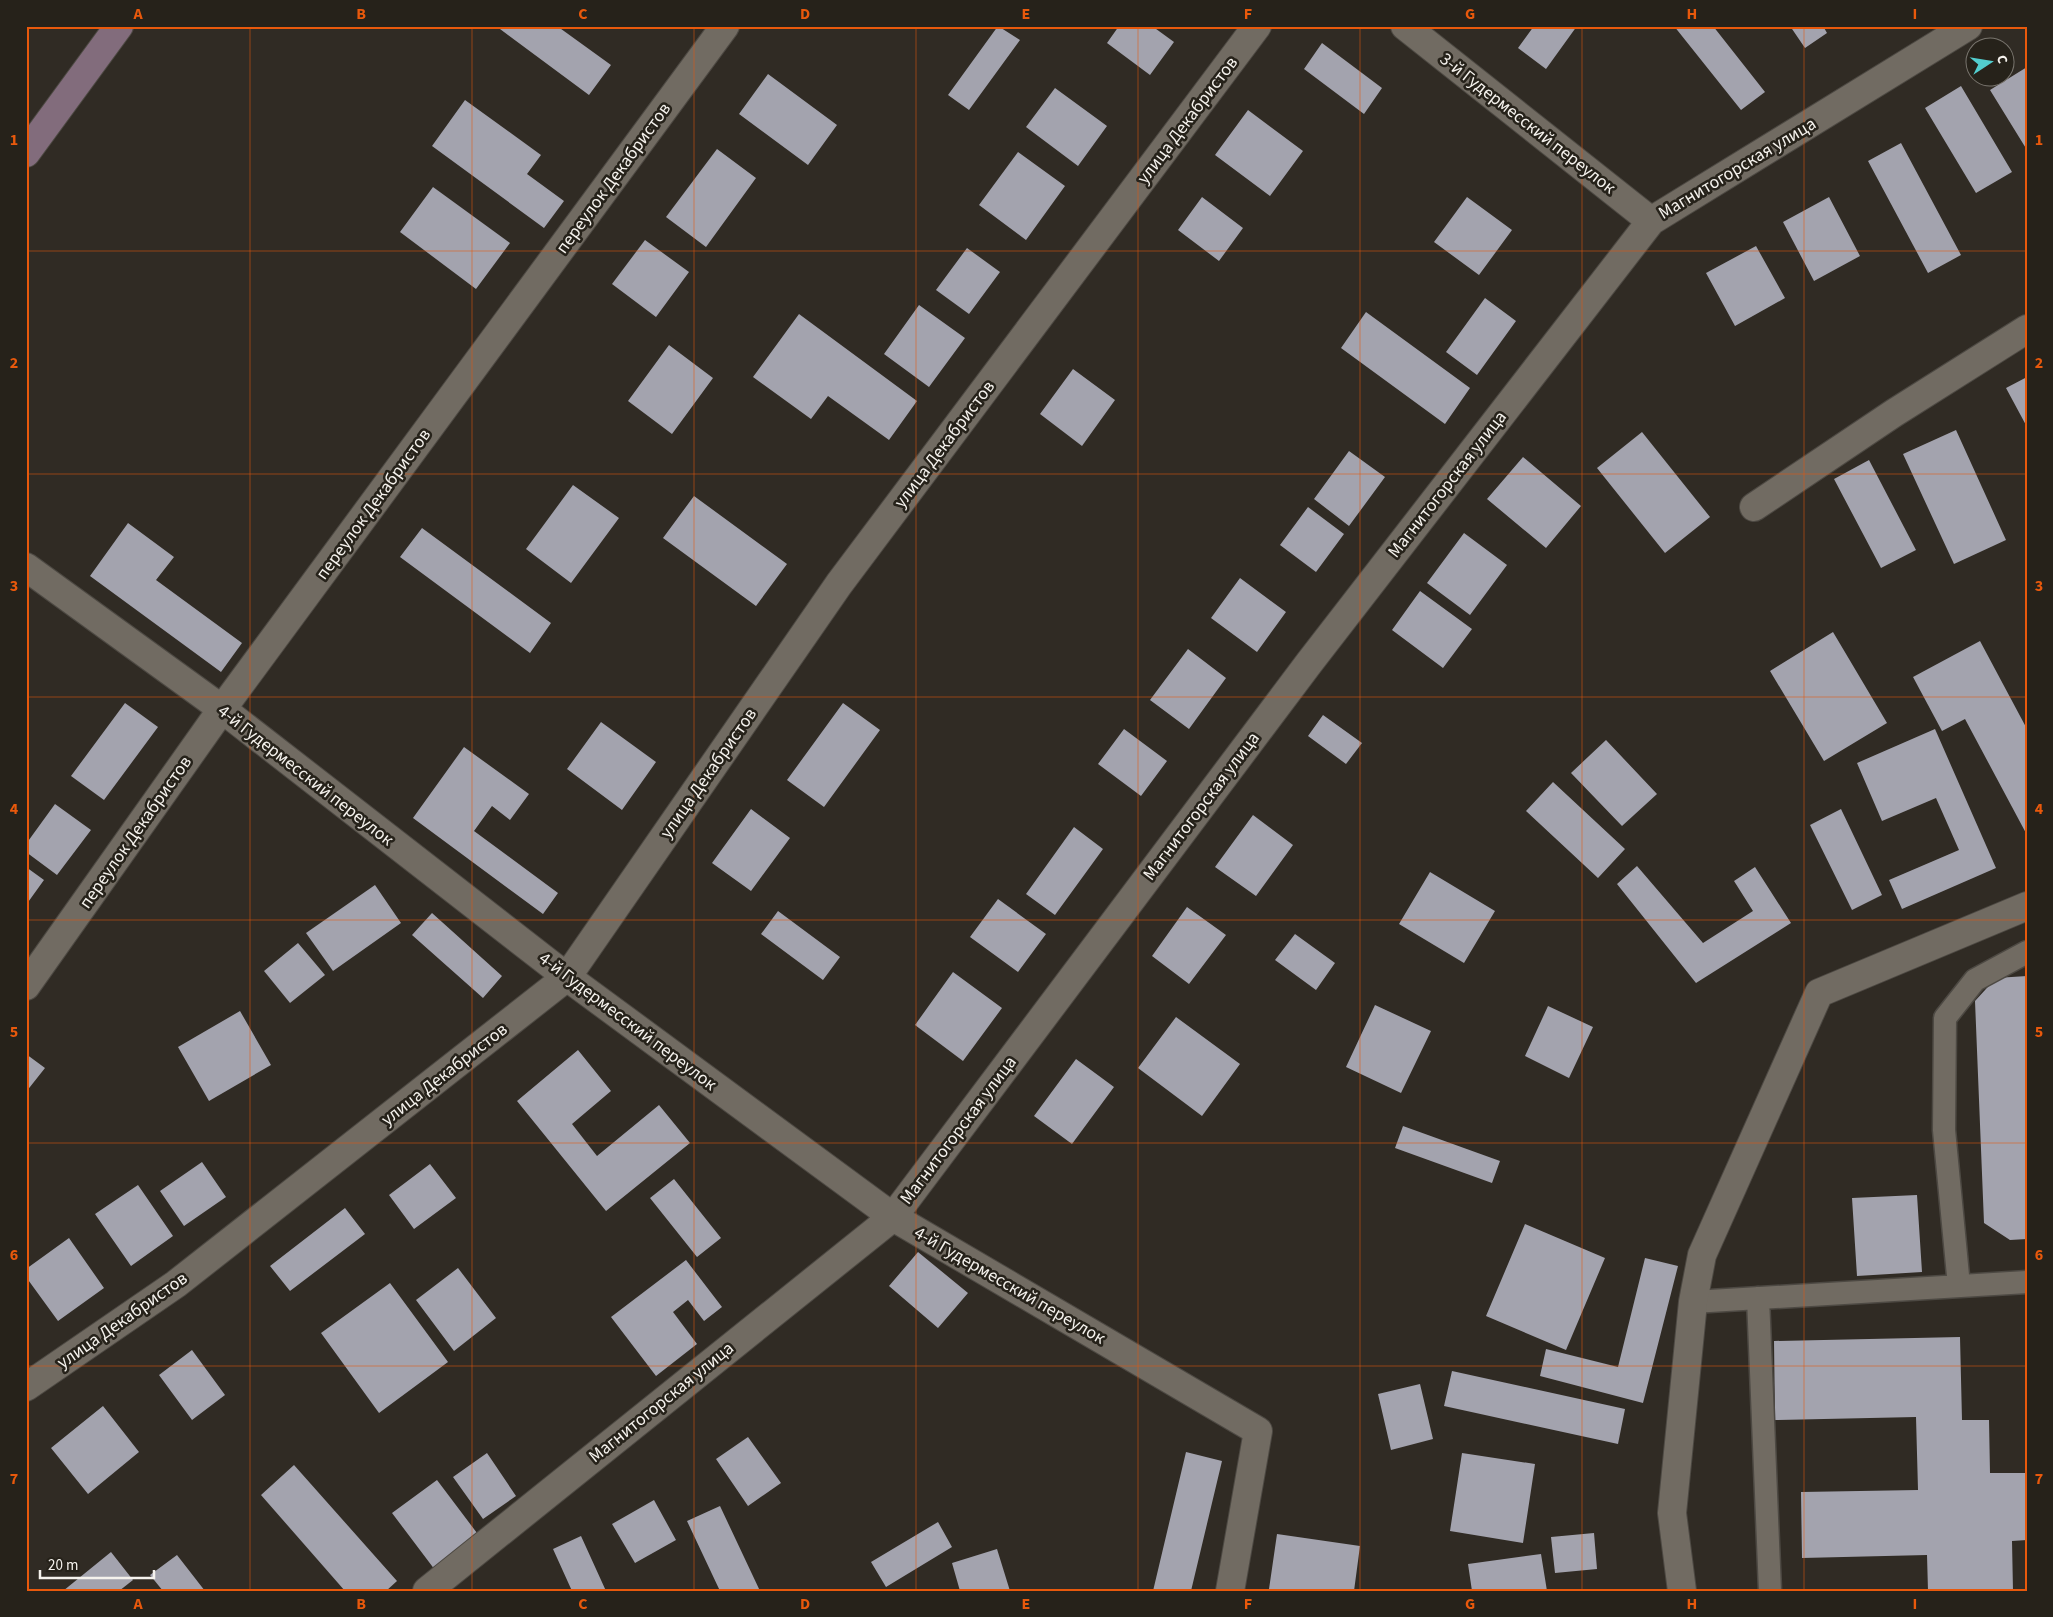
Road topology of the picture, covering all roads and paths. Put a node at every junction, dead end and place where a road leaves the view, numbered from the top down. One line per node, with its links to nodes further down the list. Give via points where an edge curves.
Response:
1 (119, 26): 6 (main road)
2 (725, 26): 11 (street, переулок Декабристов)
3 (1257, 26): 14 (street, улица Декабристов, via 839,584)
4 (1406, 26): 7 (street, 3-й Гудермесский переулок)
5 (1968, 26): 7 (street, Магнитогорская улица)
6 (26, 153)
7 (1650, 221): 16 (street, Магнитогорская улица, via 1309,663)
8 (2027, 329): 9 (street)
9 (1754, 507)
10 (26, 567): 11 (street, 4-й Гудермесский переулок)
11 (222, 710): 14 (street, 4-й Гудермесский переулок); 15 (street, переулок Декабристов)
12 (2027, 906): 20 (street, via 1819,993 1702,1255)
13 (2027, 952): 18 (lane, via 1975,980 1945,1018 1944,1130)
14 (567, 977): 16 (street, 4-й Гудермесский переулок); 21 (street, улица Декабристов, via 176,1284)
15 (26, 986)
16 (893, 1216): 22 (street, Магнитогорская улица); 23 (street, 4-й Гудермесский переулок, via 1258,1431)
17 (2027, 1282): 18 (lane)
18 (1959, 1286): 19 (lane)
19 (1758, 1298): 20 (lane); 25 (lane)
20 (1693, 1302): 24 (street, via 1672,1513)
21 (26, 1387)
22 (427, 1591)
23 (1230, 1591)
24 (1682, 1591)
25 (1770, 1591)

